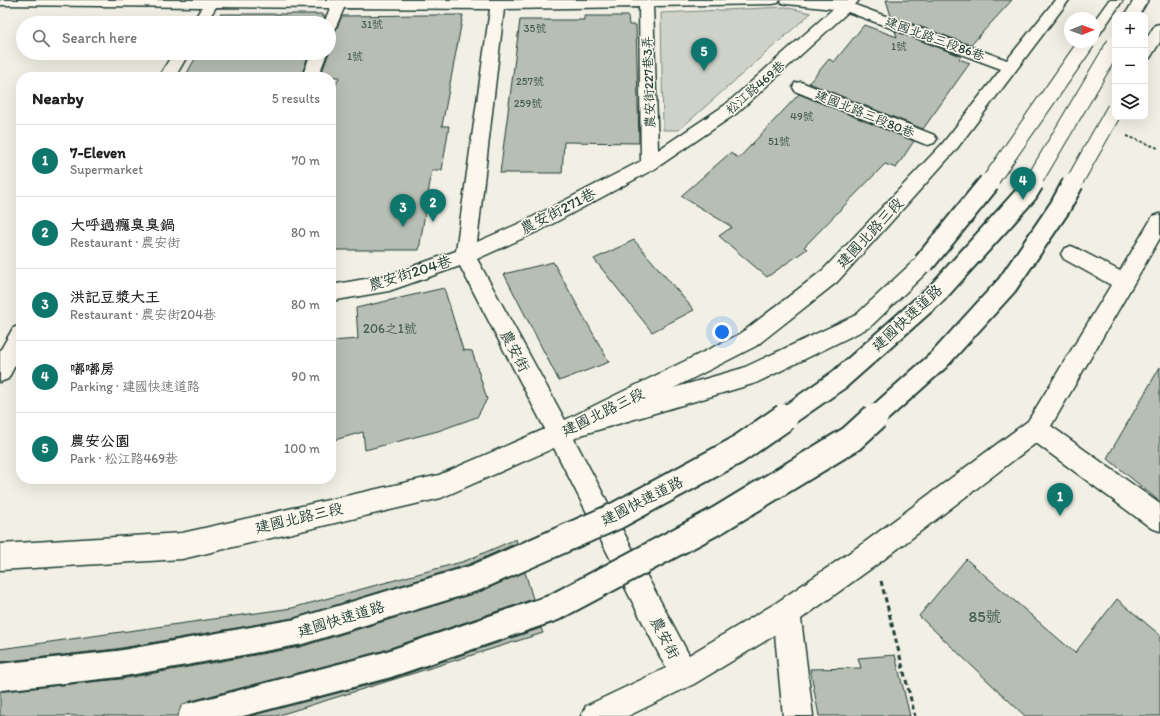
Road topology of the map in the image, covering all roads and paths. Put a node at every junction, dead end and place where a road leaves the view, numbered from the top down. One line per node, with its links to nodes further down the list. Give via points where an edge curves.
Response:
1 (772, 0): 9 (main road)
2 (787, 0): 12 (main road, 建國北路三段86巷)
3 (1062, 0): 23 (main road, 建國北路三段)
4 (1116, 0): 16 (main road)
5 (1141, 0): 13 (main road)
6 (0, 1): 7 (main road)
7 (81, 1): 8 (main road)
8 (213, 1): 10 (main road); 14 (main road)
9 (646, 1): 11 (main road); 29 (main road, 農安街227巷3弄)
10 (339, 2): 11 (main road); 15 (main road)
11 (498, 3): 32 (main road)
12 (849, 3): 23 (main road, 建國北路三段86巷); 29 (main road, 松江路469巷, via 731,109)
13 (1134, 12)
14 (203, 16)
15 (334, 16)
16 (1100, 23)
17 (1160, 28): 20 (main road)
18 (1083, 48): 37 (main road, bridge, via 979,197 924,263 863,321 748,376)
19 (1113, 48): 45 (main road, 建國快速道路, bridge, via 1027,193 937,293 840,379 736,451 616,516 475,578 297,632 118,664)
20 (1148, 50)
21 (177, 60): 24 (main road)
22 (316, 60): 25 (main road)
23 (1011, 67): 37 (main road, 建國北路三段, via 949,147 830,276 748,340)
24 (170, 72)
25 (312, 72)
26 (801, 86): 28 (main road, 建國北路三段80巷)
27 (1112, 114): 46 (main road, bridge, via 1060,207 1007,285 939,360 851,439 718,520 553,608 386,665)
28 (928, 139)
29 (650, 164): 32 (main road, 農安街271巷, via 534,225)
30 (1160, 221): 33 (main road)
31 (1071, 254): 33 (main road)
32 (465, 256): 34 (main road, 農安街204巷, via 389,283); 39 (main road, 農安街)
33 (1124, 282): 38 (main road)
34 (336, 292)
35 (16, 343): 36 (main road)
36 (0, 372)
37 (584, 423): 39 (main road, 建國北路三段)
38 (1036, 429): 40 (main road); 41 (main road)
39 (559, 433): 42 (main road, 建國北路三段, via 441,486 182,546); 44 (main road, 農安街)
40 (1160, 519)
41 (874, 551): 43 (main road); 49 (path)
42 (0, 557)
43 (786, 613): 44 (main road); 48 (main road)
44 (684, 674): 47 (main road)
45 (0, 677)
46 (192, 716)
47 (596, 716)
48 (798, 716)
49 (915, 716)

